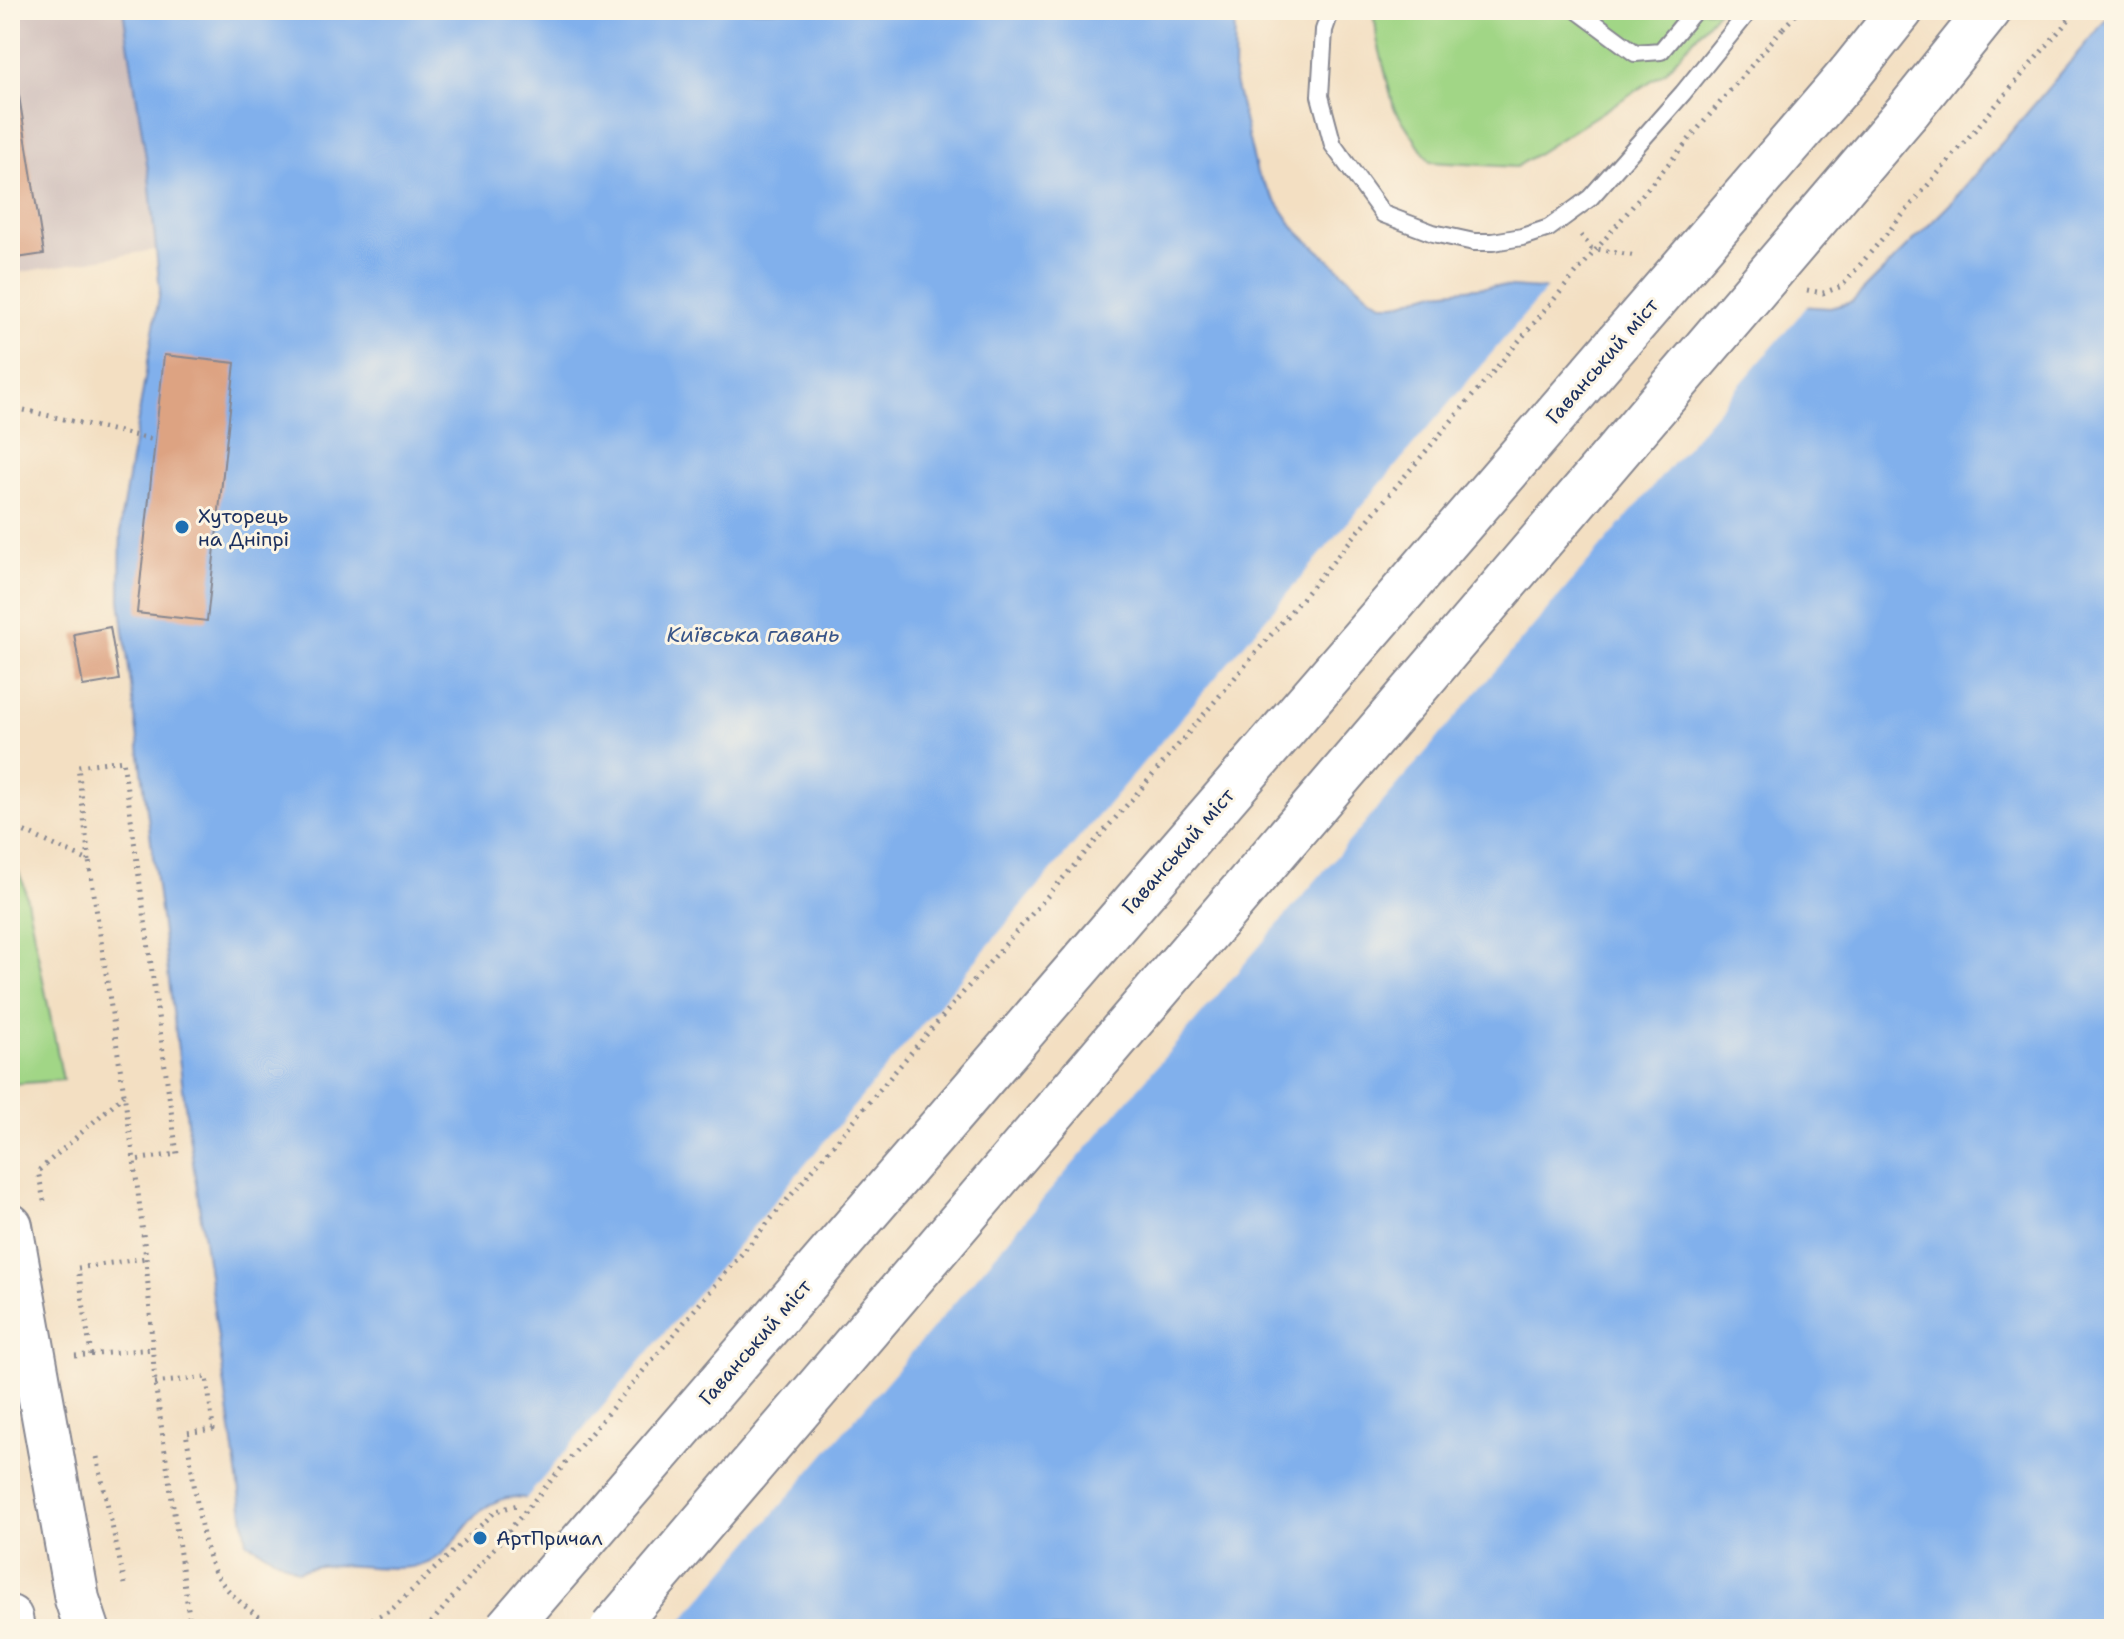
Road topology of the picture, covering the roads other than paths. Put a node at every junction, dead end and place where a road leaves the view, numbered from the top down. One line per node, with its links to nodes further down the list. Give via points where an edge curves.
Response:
1 (1331, 10): 4 (lane, via 1324,30 1320,96 1333,145 1383,214 1433,233 1493,242 1549,228 1590,198)
2 (1577, 10): 3 (lane, via 1635,53 1661,51)
3 (1695, 10)
4 (1750, 10)
5 (1901, 10): 11 (main road, Гаванський міст, bridge)
6 (1989, 10): 12 (main road, bridge)
7 (10, 1226): 10 (main road, via 77,1599)
8 (10, 1618): 9 (main road)
9 (12, 1629)
10 (87, 1629)
11 (507, 1629)
12 (612, 1629)

